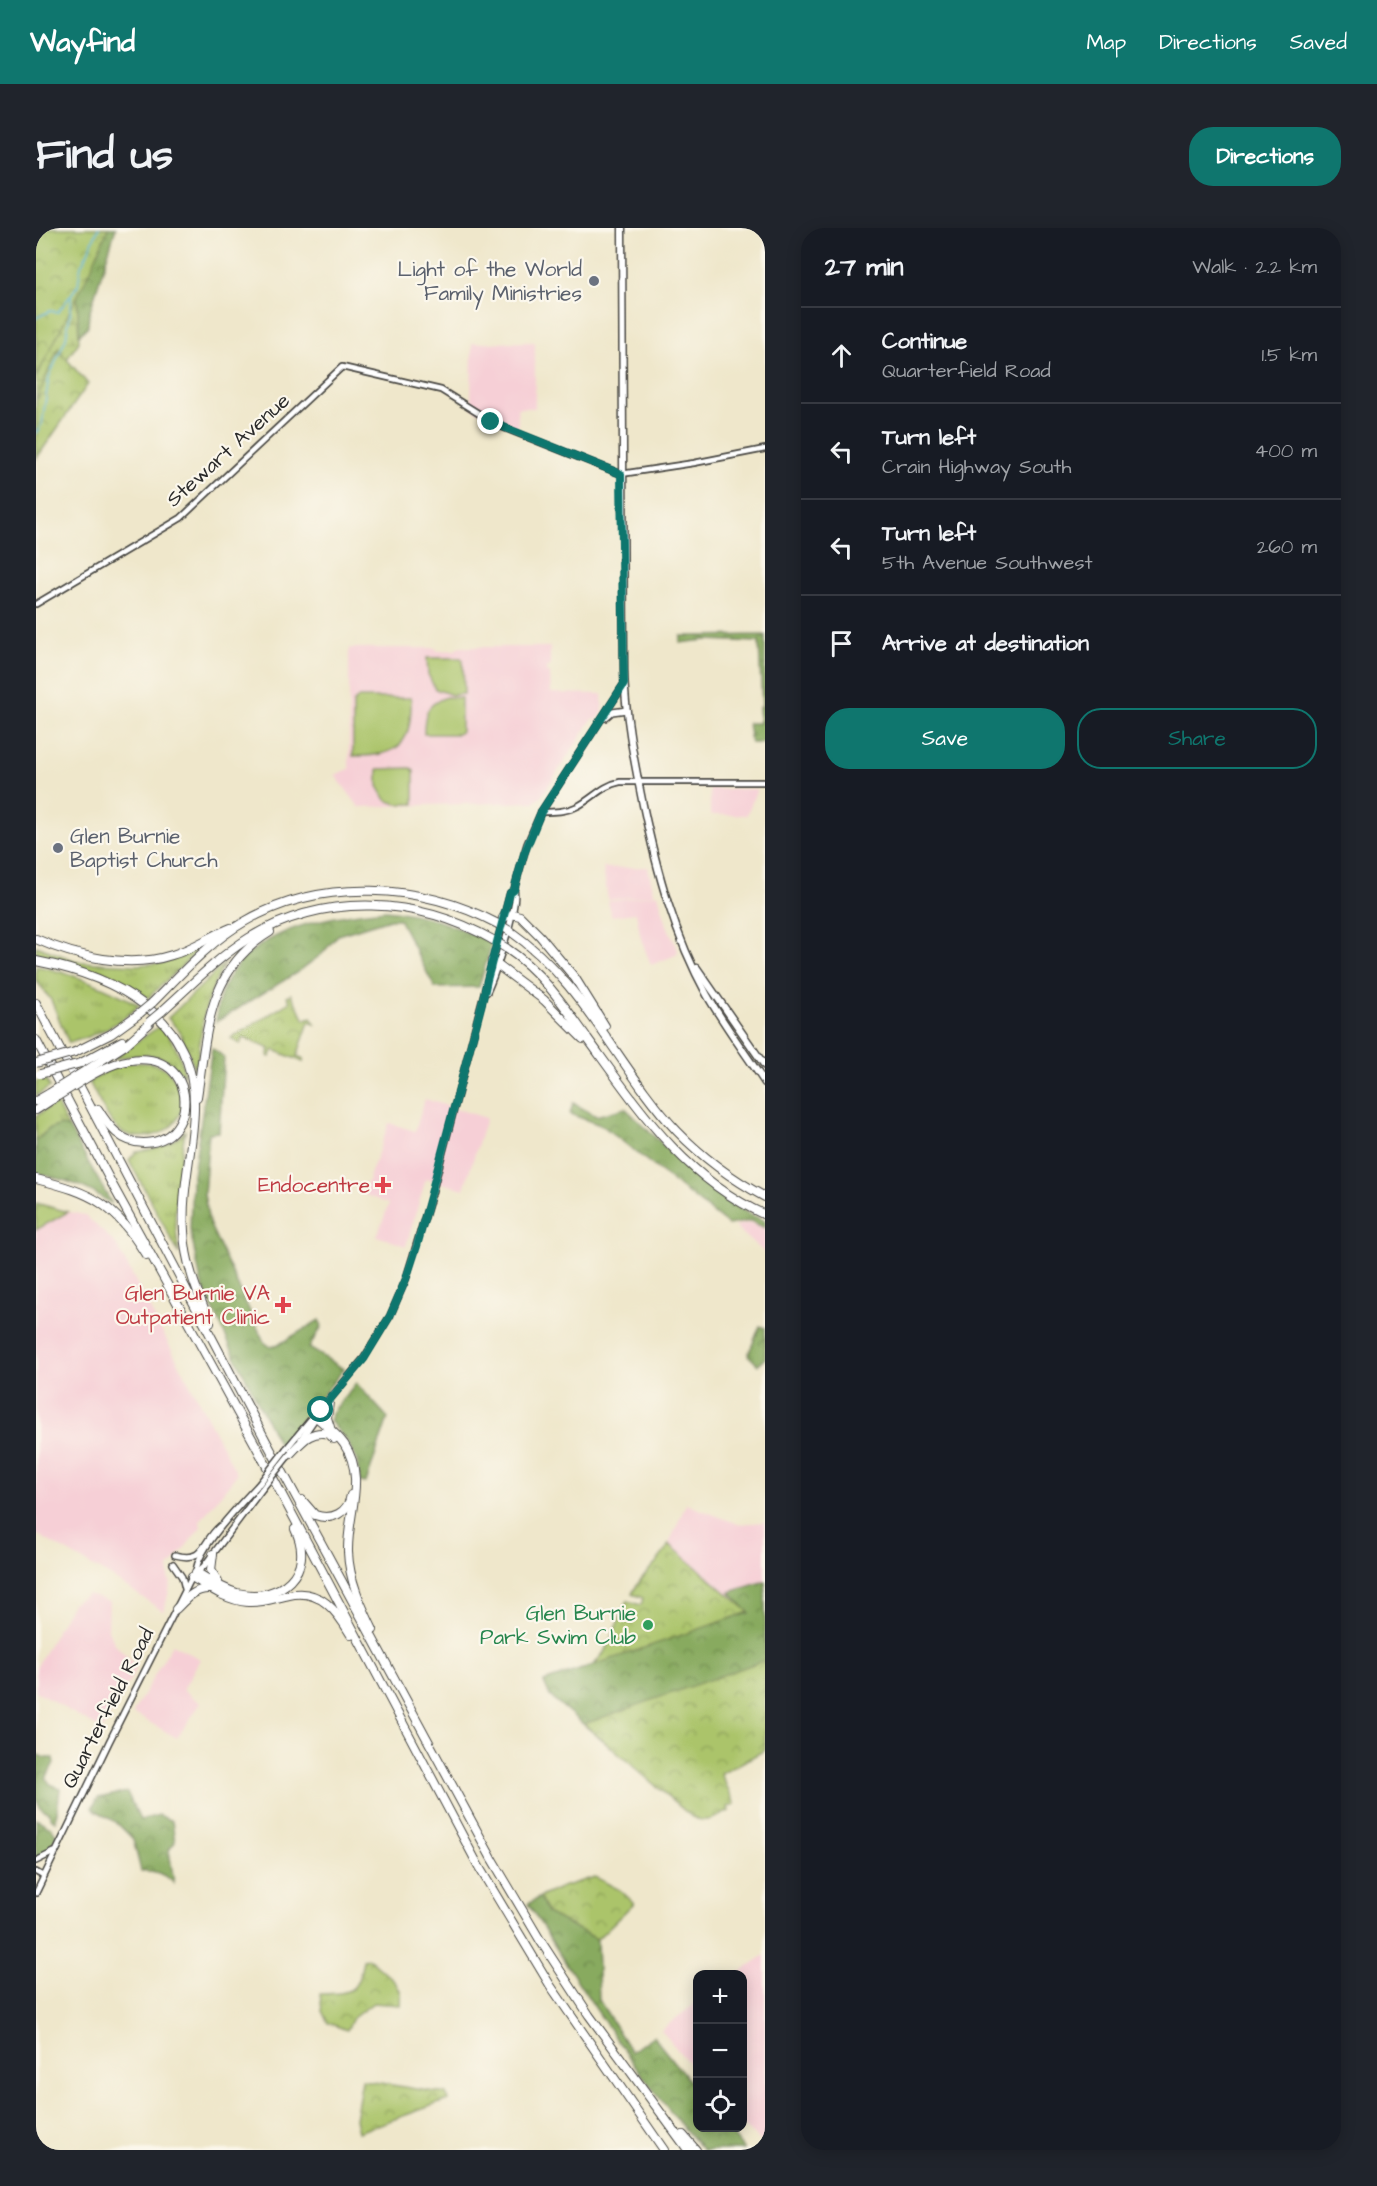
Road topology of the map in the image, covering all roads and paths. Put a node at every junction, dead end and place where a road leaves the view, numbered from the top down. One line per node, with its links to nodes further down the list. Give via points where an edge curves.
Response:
1 (622, 228): 3 (main road)
2 (765, 449): 3 (street)
3 (621, 474): 4 (street, Stewart Avenue, via 503,427 441,390 342,367 185,515); 5 (main road)
4 (36, 604)
5 (624, 684): 6 (main road); 7 (main road, Quarterfield Road)
6 (627, 710): 7 (main road, Quarterfield Road, via 612,712); 8 (main road)
7 (598, 726): 10 (main road, Quarterfield Road)
8 (638, 782): 9 (street); 10 (street, via 610,784 570,810); 17 (main road, via 662,887)
9 (765, 782)
10 (541, 812): 11 (main road, Quarterfield Road)
11 (514, 890): 13 (main road, Quarterfield Road); 14 (main road, Quarterfield Road)
12 (364, 905): 21 (highway, bridge, via 310,913 264,930 224,956); 31 (highway, bridge, via 423,911 459,922 506,948 550,987); 36 (highway, via 280,927 258,940 232,965 210,1011)
13 (512, 914): 14 (highway); 19 (main road, Quarterfield Road); 26 (highway, via 520,916 565,965)
14 (501, 921): 15 (highway, via 427,897 342,891 306,897); 19 (main road, Quarterfield Road); 26 (highway, bridge, via 562,977)
15 (243, 922): 16 (highway, via 180,952 149,960 90,956); 25 (highway, bridge, via 152,1003 105,1037 75,1052)
16 (36, 939)
17 (687, 953): 27 (main road); 30 (main road, via 708,996)
18 (36, 961): 36 (highway, via 111,985 144,1003 168,1026 191,1075)
19 (495, 963): 31 (highway, via 561,1016); 42 (main road, Quarterfield Road, via 406,1279 390,1316 364,1359)
20 (36, 1003): 22 (highway)
21 (150, 1022): 28 (highway); 29 (highway, bridge, via 81,1063)
22 (48, 1024): 28 (highway, via 102,1116 122,1138 139,1143 158,1140 182,1118 183,1087 174,1072 159,1062 123,1060); 40 (highway)
23 (36, 1040): 35 (highway)
24 (36, 1047): 35 (highway)
25 (36, 1063)
26 (626, 1064): 38 (highway, via 660,1111 695,1149)
27 (765, 1066)
28 (86, 1074): 32 (highway, bridge)
29 (38, 1075)
30 (765, 1083)
31 (628, 1094): 39 (highway, via 664,1141 698,1173)
32 (52, 1096): 33 (highway); 34 (highway)
33 (36, 1101)
34 (36, 1110)
35 (80, 1122): 41 (highway)
36 (192, 1128): 40 (highway, via 183,1200 184,1235 195,1286)
37 (36, 1179): 41 (highway, via 89,1195 125,1224)
38 (765, 1197)
39 (765, 1215)
40 (214, 1342): 45 (highway)
41 (213, 1368): 46 (highway)
42 (329, 1402): 43 (main road, Quarterfield Road); 44 (highway)
43 (316, 1417): 44 (highway); 47 (main road, Quarterfield Road)
44 (330, 1433): 45 (highway, via 344,1453 352,1486 349,1503 332,1517 310,1510); 47 (highway, via 317,1432); 59 (highway, via 347,1450 356,1478 348,1550 353,1582)
45 (266, 1441): 59 (highway)
46 (256, 1446): 54 (highway, via 299,1538 301,1557 294,1577 281,1588 258,1594); 58 (highway)
47 (288, 1452): 48 (main road, Quarterfield Road, bridge)
48 (260, 1487): 49 (main road, Quarterfield Road); 50 (main road, Quarterfield Road)
49 (228, 1519): 51 (main road, via 213,1531 197,1554 190,1558); 53 (main road, Quarterfield Road, via 196,1563)
50 (213, 1554): 53 (main road, Quarterfield Road); 54 (highway, via 212,1574)
51 (175, 1555)
52 (173, 1564): 55 (main road)
53 (194, 1575): 54 (highway); 55 (main road, Quarterfield Road); 56 (highway)
54 (225, 1589)
55 (186, 1590): 57 (main road, Quarterfield Road)
56 (212, 1590): 57 (highway, via 196,1592); 58 (highway, via 248,1602 301,1593 324,1600 342,1621)
57 (176, 1609): 60 (main road, Quarterfield Road)
58 (393, 1706): 66 (highway, via 502,1907 550,1985)
59 (427, 1739): 65 (highway, via 540,1940)
60 (55, 1852): 61 (main road); 63 (main road, Quarterfield Road)
61 (36, 1861)
62 (36, 1872): 63 (street)
63 (43, 1876): 64 (main road, Quarterfield Road)
64 (36, 1893)
65 (632, 2075): 67 (highway); 68 (highway)
66 (666, 2150)
67 (688, 2150)
68 (696, 2150)

